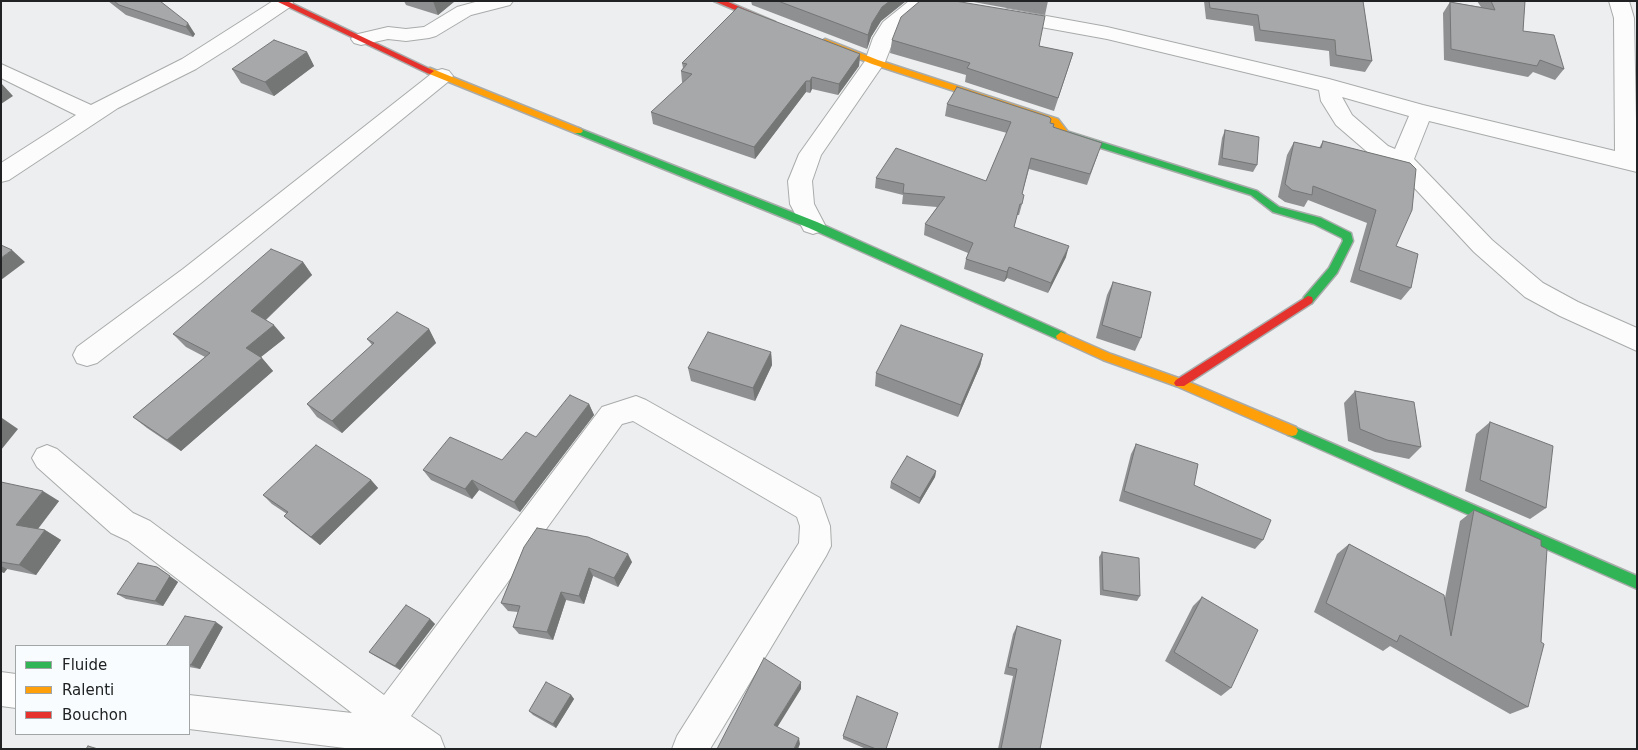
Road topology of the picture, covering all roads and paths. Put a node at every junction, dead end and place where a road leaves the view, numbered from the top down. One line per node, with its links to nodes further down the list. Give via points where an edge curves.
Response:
1 (503, 1): 9 (street, via 464,11 429,32 388,33)
2 (718, 1): 7 (street)
3 (281, 2): 9 (street); 15 (street, via 204,55 126,93)
4 (927, 3): 10 (street, via 890,26)
5 (989, 12): 13 (street, via 1108,33)
6 (1627, 13): 17 (street)
7 (782, 26)
8 (810, 37): 10 (street)
9 (361, 39): 12 (street)
10 (875, 62): 19 (street, via 802,170 802,204); 22 (street, via 1055,121 1065,134 1254,193 1276,210 1317,221 1347,236 1348,241 1333,270 1304,304)
11 (1, 70): 15 (street)
12 (442, 76): 19 (street); 21 (street, via 192,276)
13 (1329, 86): 14 (street); 16 (street, via 1332,101 1344,120 1380,151)
14 (1422, 112): 16 (street); 17 (street)
15 (93, 115): 18 (street)
16 (1402, 160): 20 (street, via 1483,246 1534,290)
17 (1631, 162)
18 (1, 174)
19 (813, 225): 22 (street, via 1107,357)
20 (1637, 340)
21 (87, 355)
22 (1180, 383): 24 (street)
23 (47, 458): 28 (street, via 122,523 139,531)
24 (1637, 583)
25 (1, 689): 26 (street)
26 (15, 691)
27 (190, 712): 28 (street)
28 (408, 736): 29 (street, via 612,415 636,408 809,508 815,526 815,546)
29 (690, 749)

